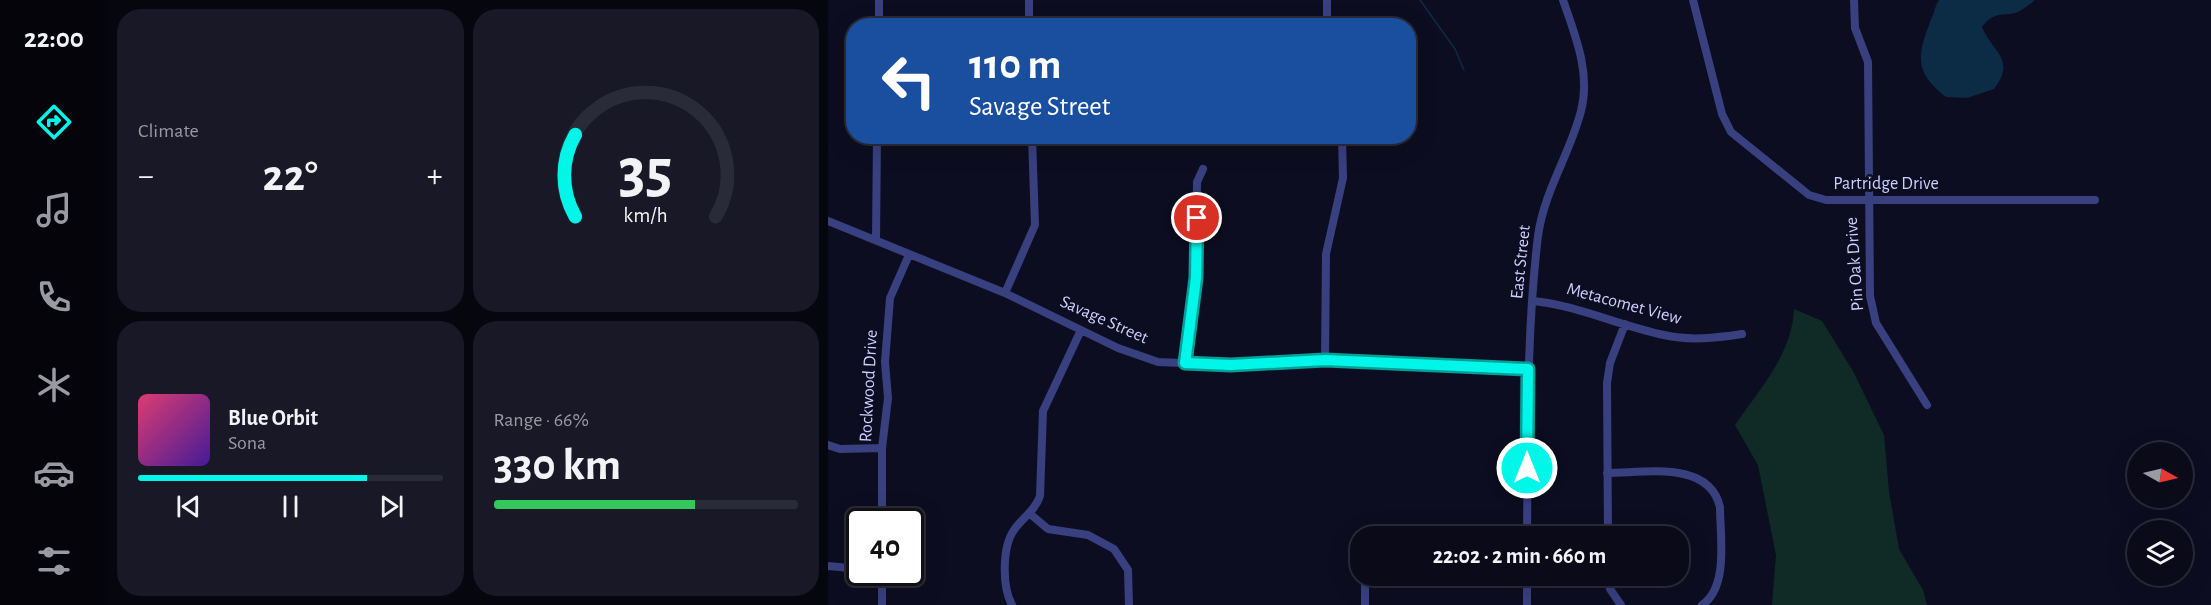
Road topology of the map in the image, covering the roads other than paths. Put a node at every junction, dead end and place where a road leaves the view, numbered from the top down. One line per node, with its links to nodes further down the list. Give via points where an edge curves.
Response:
1 (879, 0): 7 (street)
2 (1029, 0): 8 (street)
3 (1327, 0): 9 (street)
4 (1563, 0): 20 (street, East Street, via 1581,53 1584,80 1581,111 1554,178 1538,234)
5 (1693, 0): 15 (street, Partridge Drive, via 1722,114 1731,132 1809,195 1826,200)
6 (1854, 0): 15 (street, Pin Oak Drive, via 1855,28 1868,62)
7 (879, 18)
8 (1029, 18)
9 (1327, 18)
10 (877, 144): 17 (street)
11 (1032, 144): 19 (street, via 1035,225)
12 (1342, 144): 24 (street, via 1343,178 1326,254)
13 (1203, 169): 25 (street, via 1197,182 1196,278)
14 (2095, 200): 15 (street, Partridge Drive)
15 (1868, 201): 27 (street, Pin Oak Drive, via 1870,296 1876,323)
16 (828, 221): 17 (street, Savage Street)
17 (876, 240): 18 (street, Savage Street)
18 (909, 255): 19 (street, Savage Street); 29 (street, Rockwood Drive, via 890,298 885,362 888,398)
19 (1005, 292): 22 (street, Savage Street)
20 (1534, 301): 21 (street, Metacomet View, via 1568,306); 26 (street, East Street)
21 (1625, 324): 23 (street, Metacomet View, via 1700,339); 30 (street, via 1608,372)
22 (1081, 330): 25 (street, Savage Street, via 1158,362); 32 (street, via 1043,411 1042,487 1037,505)
23 (1742, 334)
24 (1325, 360): 25 (street, Savage Street); 26 (street, Savage Street)
25 (1185, 363)
26 (1528, 369): 33 (street, East Street)
27 (1927, 405)
28 (828, 445): 29 (street, via 840,449)
29 (882, 448): 31 (street, Rockwood Drive)
30 (1607, 473): 34 (street); 47 (street, via 1694,476 1717,496 1719,577 1713,596)
31 (882, 508)
32 (1029, 513): 42 (street, via 1012,532 1008,543 1007,593); 43 (street, via 1048,529 1088,535 1114,549 1128,570)
33 (1527, 526)
34 (1608, 526)
35 (828, 566): 36 (street)
36 (846, 568)
37 (882, 586): 41 (street)
38 (1365, 586): 44 (street)
39 (1527, 586): 45 (street)
40 (1610, 586): 46 (street)
41 (882, 605)
42 (1012, 605)
43 (1129, 605)
44 (1365, 605)
45 (1527, 605)
46 (1621, 605)
47 (1702, 605)

